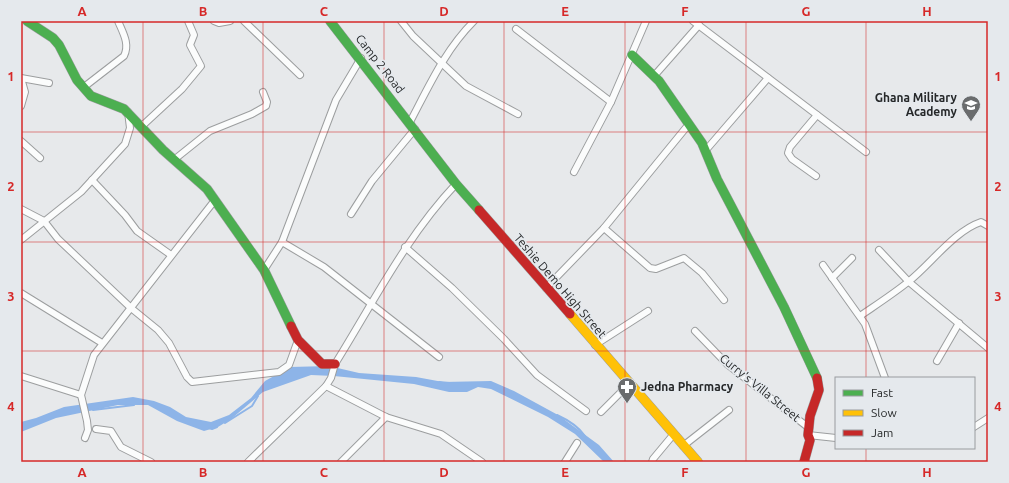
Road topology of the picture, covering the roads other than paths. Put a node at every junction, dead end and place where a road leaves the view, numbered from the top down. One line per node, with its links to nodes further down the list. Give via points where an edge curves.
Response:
1 (27, 21): 22 (street, via 59,45 77,80)
2 (118, 21): 22 (street, via 127,43 127,51)
3 (188, 21): 31 (street, via 194,35 190,45 201,66 188,83)
4 (214, 21): 5 (street)
5 (230, 21)
6 (244, 21): 17 (street)
7 (330, 21): 15 (street, Camp 2 Road)
8 (401, 21): 16 (street)
9 (646, 21): 14 (street)
10 (693, 21): 12 (street)
11 (472, 22): 16 (street)
12 (699, 25): 18 (street); 20 (street)
13 (516, 29): 24 (street)
14 (632, 55): 18 (street); 24 (street)
15 (361, 58): 29 (street, Camp 2 Road); 49 (street, via 336,100)
16 (441, 63): 27 (street, via 469,89); 29 (street)
17 (300, 75)
18 (654, 76): 30 (street)
19 (21, 78): 21 (street); 25 (street, via 25,92)
20 (768, 78): 28 (street); 34 (street)
21 (49, 83)
22 (84, 88): 26 (street, via 91,96 117,104)
23 (263, 92): 37 (street, via 267,102 260,110 217,128)
24 (611, 102): 38 (street)
25 (21, 106)
26 (128, 112): 31 (street); 40 (street, via 130,128 125,144)
27 (518, 114)
28 (817, 115): 35 (street); 39 (street, via 790,147 788,153 792,159)
29 (410, 122): 32 (street, Teshie Demo High Street)
30 (689, 124): 34 (street); 47 (street)
31 (142, 126): 37 (street, via 163,150)
32 (415, 129): 41 (street, Teshie Demo High Street); 44 (street, via 372,181)
33 (21, 141): 36 (street)
34 (706, 150): 86 (street, via 717,179 817,377 820,390 810,416)
35 (866, 152)
36 (40, 158)
37 (175, 159): 42 (street, via 197,178)
38 (574, 172)
39 (816, 176)
40 (92, 180): 45 (street); 52 (street, via 137,231)
41 (456, 184): 50 (street); 58 (street, Teshie Demo High Street)
42 (215, 200): 52 (street); 55 (street)
43 (21, 209): 45 (street)
44 (351, 214)
45 (44, 221): 48 (street); 62 (street, via 58,239)
46 (988, 226): 57 (street, via 981,222 975,224 949,244)
47 (604, 228): 58 (street); 60 (street, via 650,268 656,269 684,258 702,273)
48 (21, 240)
49 (282, 242): 55 (street); 61 (street, via 324,267)
50 (405, 247): 61 (street); 80 (street, via 452,288 538,375)
51 (879, 250): 57 (street)
52 (171, 255): 62 (street)
53 (852, 258): 56 (street)
54 (823, 265): 56 (street)
55 (264, 270): 67 (street)
56 (832, 278): 64 (street)
57 (909, 282): 64 (street); 65 (street)
58 (546, 288): 69 (street, Teshie Demo High Street)
59 (21, 293): 68 (street)
60 (724, 300)
61 (372, 305): 71 (street); 73 (street)
62 (130, 308): 67 (street, via 162,334 192,382 279,372 288,365); 68 (street)
63 (648, 311): 69 (street)
64 (860, 316): 75 (street)
65 (959, 323): 70 (street); 72 (street)
66 (695, 331): 86 (street, Curry's Villa Street, via 727,364)
67 (298, 340): 73 (street, via 322,364)
68 (102, 343): 78 (street, via 91,362)
69 (595, 345): 76 (street, Teshie Demo High Street)
70 (988, 348)
71 (439, 357)
72 (937, 361)
73 (335, 364): 77 (street)
74 (21, 376): 78 (street)
75 (885, 377)
76 (629, 384): 81 (street); 87 (street, Teshie Demo High Street)
77 (326, 386): 82 (street); 93 (street)
78 (82, 395): 88 (street, via 88,430)
79 (729, 410): 91 (street)
80 (586, 411)
81 (601, 412)
82 (386, 417): 94 (street); 95 (street, via 441,434)
83 (988, 418): 84 (street)
84 (975, 426)
85 (96, 429): 92 (street, via 110,431 121,447)
86 (809, 431): 89 (street); 99 (street, via 810,440)
87 (673, 435): 91 (street, Teshie Demo High Street); 97 (street)
88 (85, 438)
89 (835, 438)
90 (577, 443): 96 (street)
91 (683, 446): 98 (street, Teshie Demo High Street)
92 (151, 462)
93 (248, 462)
94 (341, 462)
95 (482, 462)
96 (565, 462)
97 (652, 462)
98 (698, 462)
99 (804, 462)

